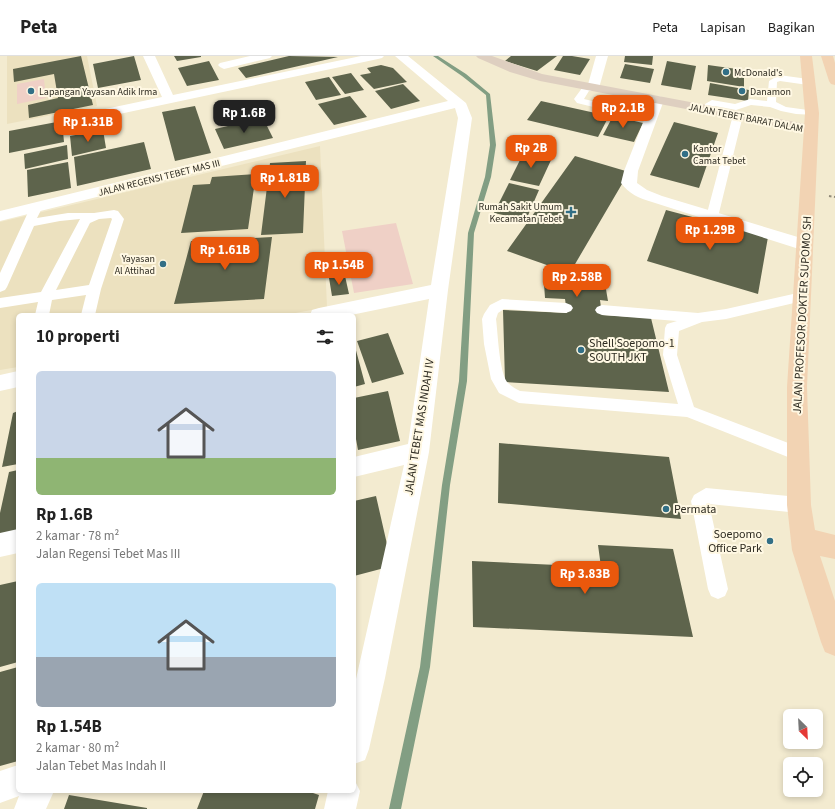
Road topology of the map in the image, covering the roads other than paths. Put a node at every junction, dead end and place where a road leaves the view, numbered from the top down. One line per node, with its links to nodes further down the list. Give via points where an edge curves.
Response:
1 (149, 56): 15 (street)
2 (266, 56): 9 (street)
3 (378, 56): 12 (street)
4 (401, 56): 17 (street)
5 (482, 56): 13 (street, JALAN TEBET BARAT DALAM, via 540,77)
6 (602, 56): 13 (street)
7 (806, 56): 11 (main road, JALAN PROFESOR DOKTER SUPOMO SH)
8 (828, 56): 10 (main road)
9 (221, 60): 12 (street)
10 (835, 81)
11 (808, 82): 18 (lane, via 775,79); 22 (main road, JALAN PROFESOR DOKTER SUPOMO SH)
12 (234, 85): 15 (street)
13 (590, 87): 14 (street, JALAN TEBET BARAT DALAM); 14 (lane, via 580,101 610,109 616,108)
14 (628, 94): 16 (street, JALAN TEBET BARAT DALAM)
15 (169, 99): 21 (street)
16 (658, 100): 19 (street, JALAN TEBET BARAT DALAM); 26 (street, via 631,171 629,183 640,193)
17 (457, 103): 23 (street, JALAN REGENSI TEBET MAS III); 31 (street, JALAN TEBET MAS INDAH IV, via 465,118)
18 (772, 104): 19 (lane, via 750,102 736,107 712,103); 22 (lane)
19 (710, 110): 20 (street, JALAN TEBET BARAT DALAM)
20 (738, 115): 22 (street, JALAN TEBET BARAT DALAM); 26 (lane)
21 (77, 119)
22 (812, 121): 28 (main road, JALAN PROFESOR DOKTER SUPOMO SH)
23 (36, 208): 24 (street, JALAN REGENSI TEBET MAS III); 27 (lane)
24 (0, 216)
25 (93, 216): 27 (lane, via 51,218); 30 (lane, via 114,214 118,219); 32 (lane, via 85,221 79,230)
26 (712, 216): 28 (street)
27 (28, 224): 29 (lane)
28 (805, 245): 33 (main road, JALAN PROFESOR DOKTER SUPOMO SH)
29 (0, 287)
30 (94, 289): 32 (lane); 38 (lane)
31 (439, 290): 39 (street); 42 (street, JALAN TEBET MAS INDAH IV)
32 (46, 296): 34 (lane); 37 (lane)
33 (802, 297): 40 (lane); 43 (main road, JALAN PROFESOR DOKTER SUPOMO SH, via 797,387)
34 (0, 303)
35 (566, 308): 41 (lane, via 502,304 495,307 490,319 496,373 501,385 508,392 519,397)
36 (602, 310): 40 (lane)
37 (42, 313)
38 (88, 313)
39 (329, 313)
40 (701, 317): 41 (lane, via 672,328 670,355)
41 (688, 411): 43 (lane)
42 (418, 452): 44 (street); 52 (street, JALAN TEBET MAS INDAH IV)
43 (798, 454): 45 (main road, JALAN PROFESOR DOKTER SUPOMO SH)
44 (356, 467)
45 (799, 505): 46 (main road, JALAN PROFESOR DOKTER SUPOMO SH); 50 (lane, via 706,496 700,501)
46 (803, 540): 49 (main road); 51 (main road, JALAN PROFESOR DOKTER SUPOMO SH)
47 (16, 542): 48 (street)
48 (0, 546)
49 (835, 547)
50 (718, 588)
51 (835, 642)
52 (363, 680): 53 (street, JALAN TEBET MAS INDAH IV)
53 (356, 734)
54 (16, 782): 55 (street)
55 (0, 787)
56 (37, 793): 58 (street)
57 (344, 793): 59 (street)
58 (30, 809)
59 (340, 809)

